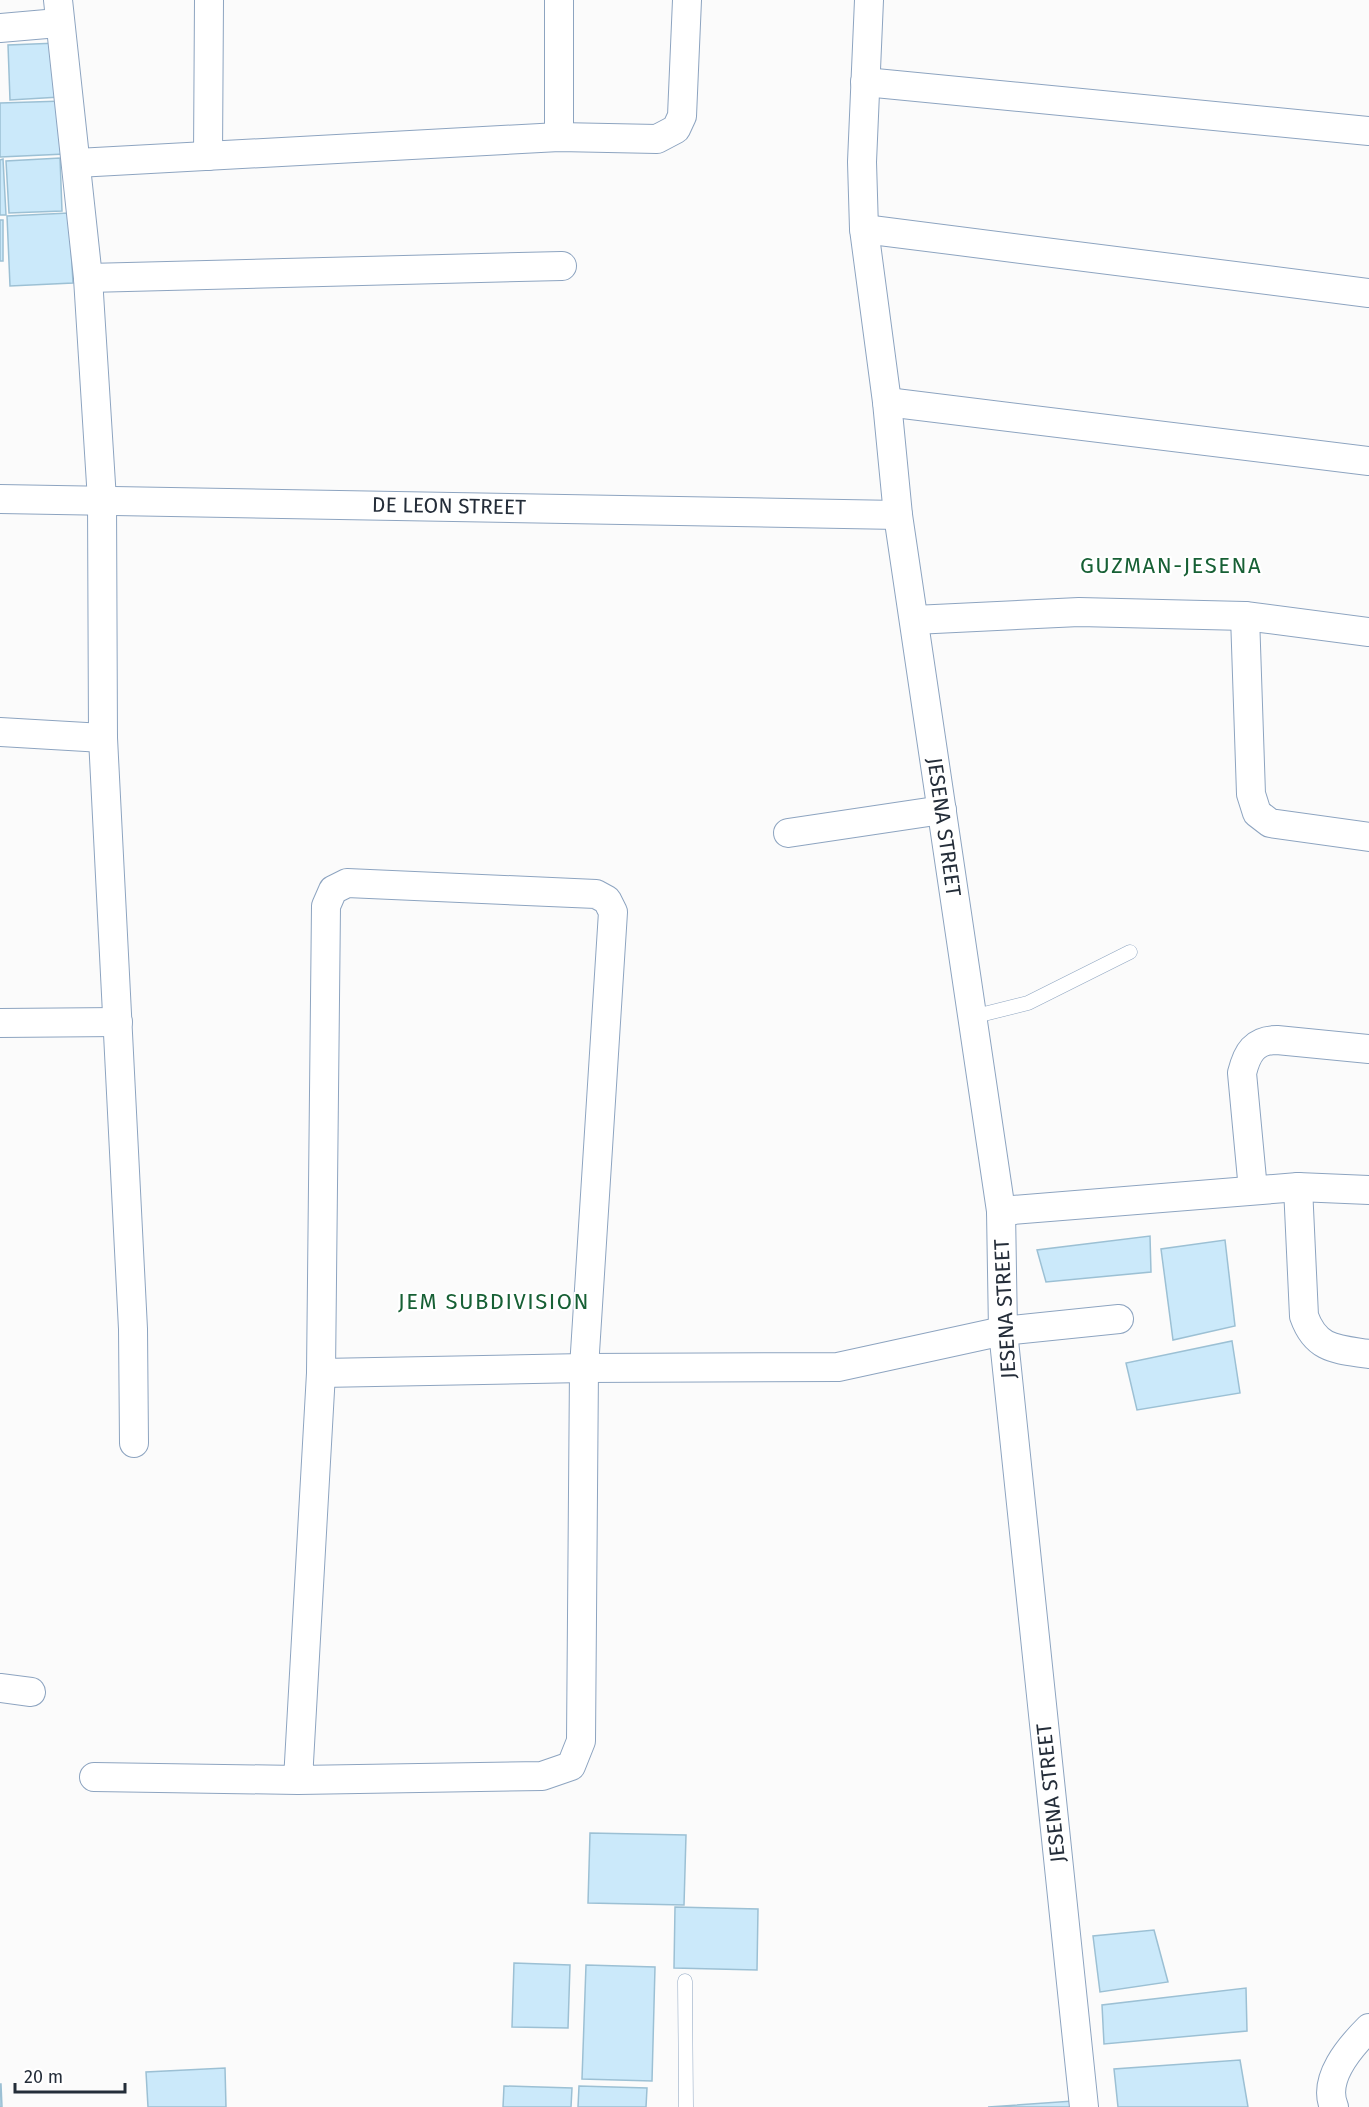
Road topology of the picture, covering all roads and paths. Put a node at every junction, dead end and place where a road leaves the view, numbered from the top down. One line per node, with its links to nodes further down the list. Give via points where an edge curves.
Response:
1 (209, 0): 10 (street)
2 (559, 0): 9 (street)
3 (687, 0): 9 (street, via 682,116 676,129 657,140)
4 (868, 0): 7 (street, JESENA STREET)
5 (58, 11): 6 (street); 11 (street)
6 (0, 28)
7 (865, 82): 8 (street); 12 (street, JESENA STREET)
8 (1369, 131)
9 (559, 137): 10 (street)
10 (208, 156): 11 (street)
11 (77, 163): 14 (street)
12 (864, 229): 15 (street); 16 (street, JESENA STREET)
13 (562, 266): 14 (street)
14 (88, 278): 19 (street)
15 (1369, 294)
16 (887, 402): 17 (street); 20 (street, JESENA STREET)
17 (1369, 461)
18 (0, 499): 19 (street, DE LEON STREET)
19 (102, 500): 20 (street, DE LEON STREET); 25 (street)
20 (898, 515): 22 (street, JESENA STREET)
21 (1245, 616): 22 (street, via 1079,612); 23 (street); 28 (street, via 1251,794 1257,813 1270,823)
22 (914, 620): 26 (street, JESENA STREET)
23 (1369, 632)
24 (0, 732): 25 (street)
25 (103, 738): 31 (street)
26 (942, 810): 27 (street); 30 (street, JESENA STREET)
27 (788, 833)
28 (1369, 837)
29 (1130, 952): 30 (lane, via 1028,1003)
30 (972, 1017): 37 (street, JESENA STREET)
31 (118, 1022): 32 (street); 43 (street, via 134,1329)
32 (0, 1023)
33 (1369, 1049): 35 (street, via 1277,1040 1252,1047 1242,1073)
34 (1298, 1187): 35 (street); 36 (street); 40 (street, via 1304,1316 1308,1328 1328,1347)
35 (1253, 1190): 37 (street)
36 (1369, 1190)
37 (1001, 1211): 39 (street, JESENA STREET)
38 (1119, 1319): 39 (street)
39 (1003, 1331): 41 (street, via 838,1367); 51 (street, JESENA STREET)
40 (1369, 1354)
41 (584, 1368): 42 (street); 42 (street, via 613,912 608,900 596,894 347,884 333,891 326,906); 47 (street, via 581,1741 571,1766 542,1776)
42 (321, 1373): 47 (street)
43 (134, 1443)
44 (0, 1688): 45 (street)
45 (31, 1692)
46 (94, 1777): 47 (street)
47 (298, 1780)
48 (685, 1981): 50 (lane)
49 (1369, 2028): 52 (street, via 1334,2072 1329,2096)
50 (686, 2107)
51 (1084, 2107)
52 (1334, 2107)

